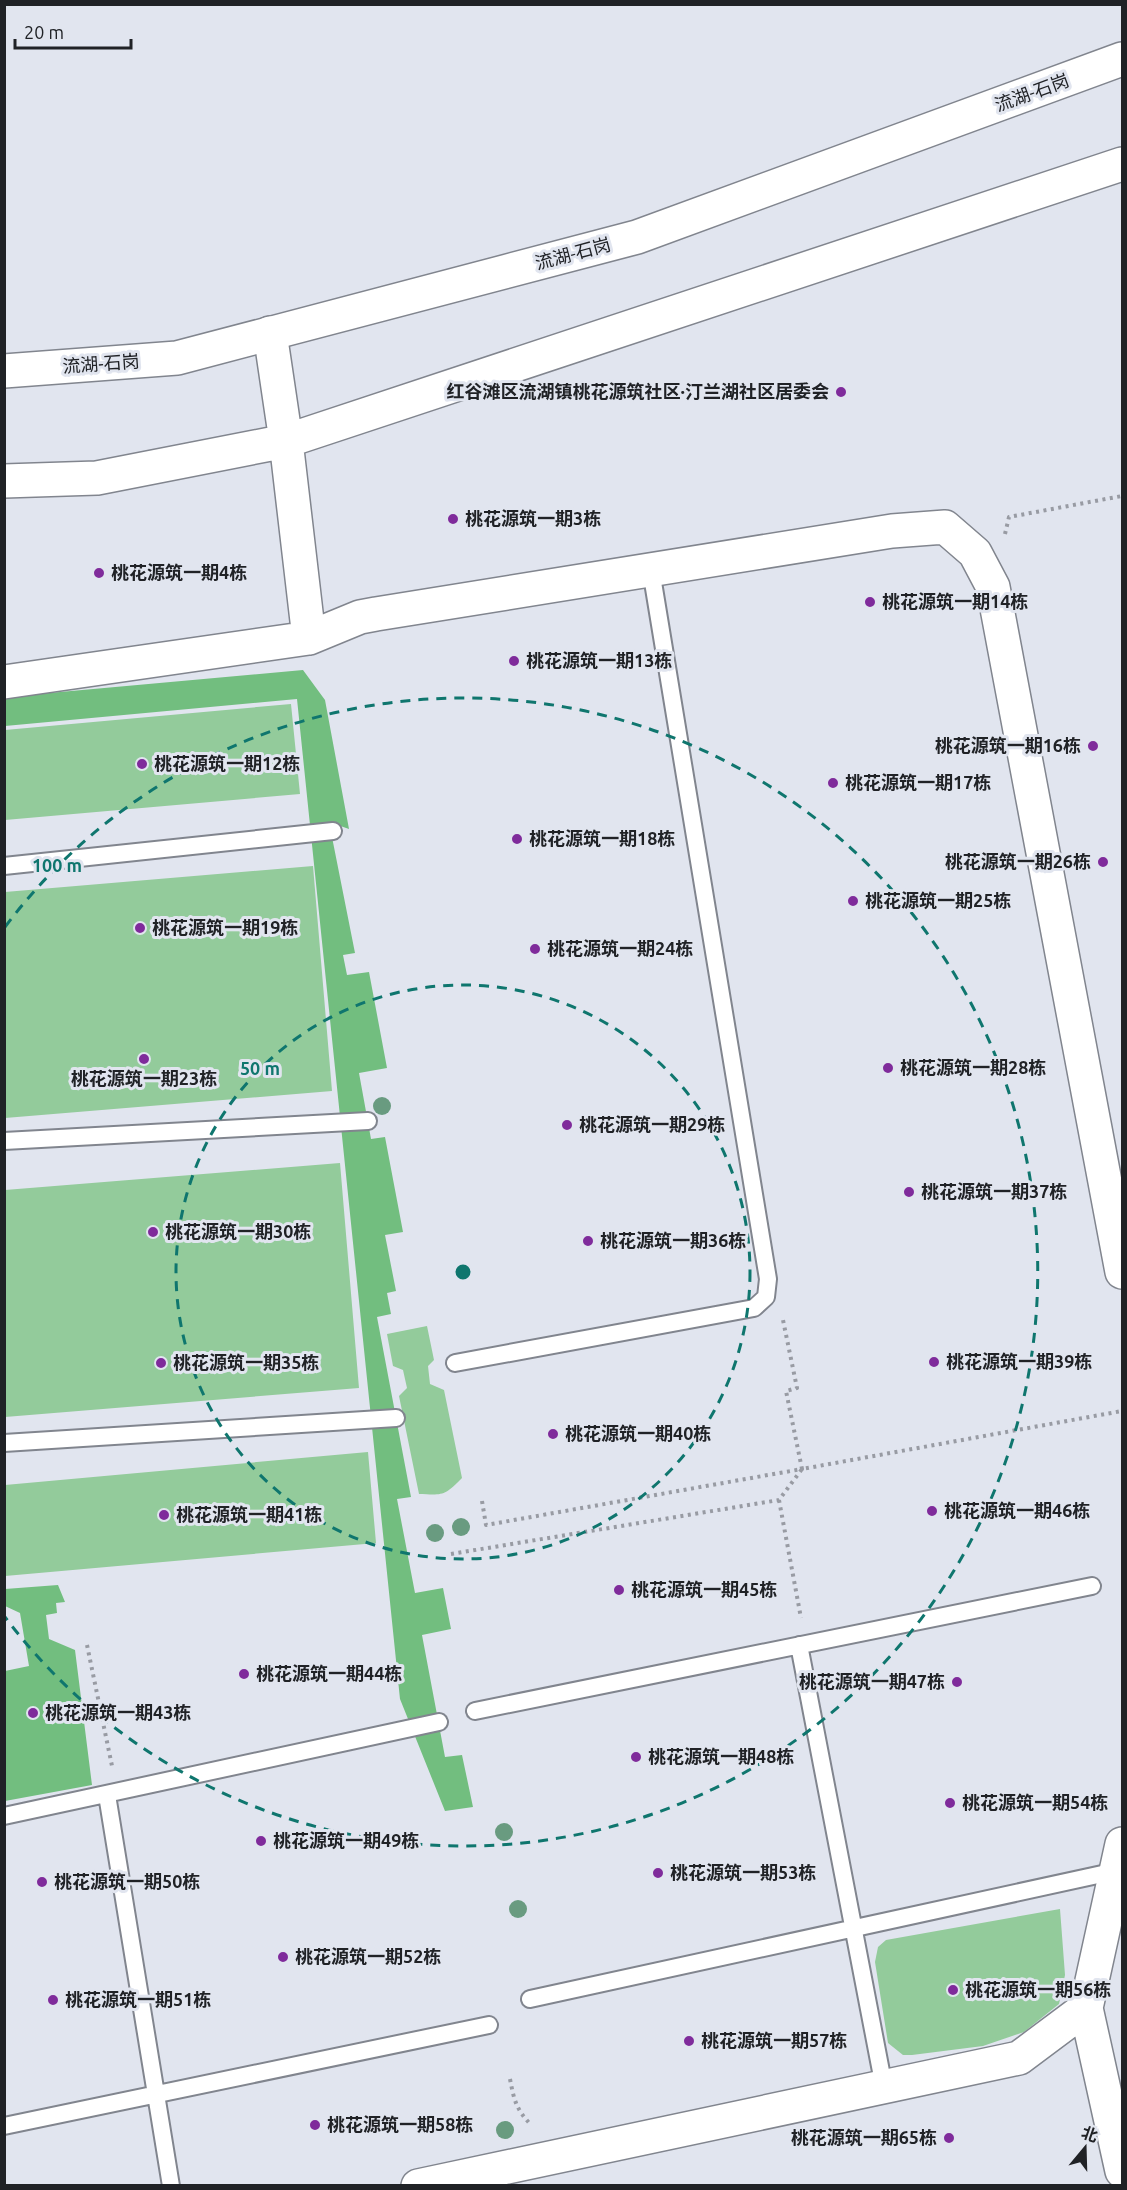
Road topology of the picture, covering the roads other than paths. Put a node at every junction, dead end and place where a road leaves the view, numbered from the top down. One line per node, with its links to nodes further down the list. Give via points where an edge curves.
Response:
1 (1122, 59): 3 (street, 流湖-石岗, via 637,237)
2 (1122, 164): 5 (street)
3 (270, 333): 4 (street, 流湖-石岗, via 177,358); 5 (street)
4 (4, 371)
5 (286, 441): 6 (street, via 97,478); 8 (street)
6 (4, 481)
7 (651, 570): 8 (street, via 360,617); 14 (street, via 892,531 945,527 975,554 993,587); 15 (lane, via 768,1279 766,1297 754,1308)
8 (309, 638): 9 (street)
9 (4, 682)
10 (333, 831): 11 (lane)
11 (4, 866)
12 (368, 1121): 13 (lane)
13 (4, 1141)
14 (1122, 1272)
15 (455, 1363)
16 (396, 1418): 17 (lane)
17 (4, 1443)
18 (1092, 1586): 19 (lane)
19 (799, 1645): 20 (lane); 25 (lane)
20 (475, 1711)
21 (439, 1722): 22 (lane)
22 (112, 1794): 23 (lane); 30 (lane)
23 (4, 1816)
24 (1119, 1857): 25 (lane); 27 (street)
25 (853, 1928): 26 (lane); 29 (lane)
26 (530, 1998)
27 (1086, 2008): 29 (street, via 1019,2058); 32 (street)
28 (489, 2025): 30 (lane)
29 (884, 2087): 33 (street)
30 (157, 2094): 31 (lane); 34 (lane)
31 (4, 2126)
32 (1122, 2171)
33 (491, 2178): 35 (street)
34 (171, 2186)
35 (418, 2186)

